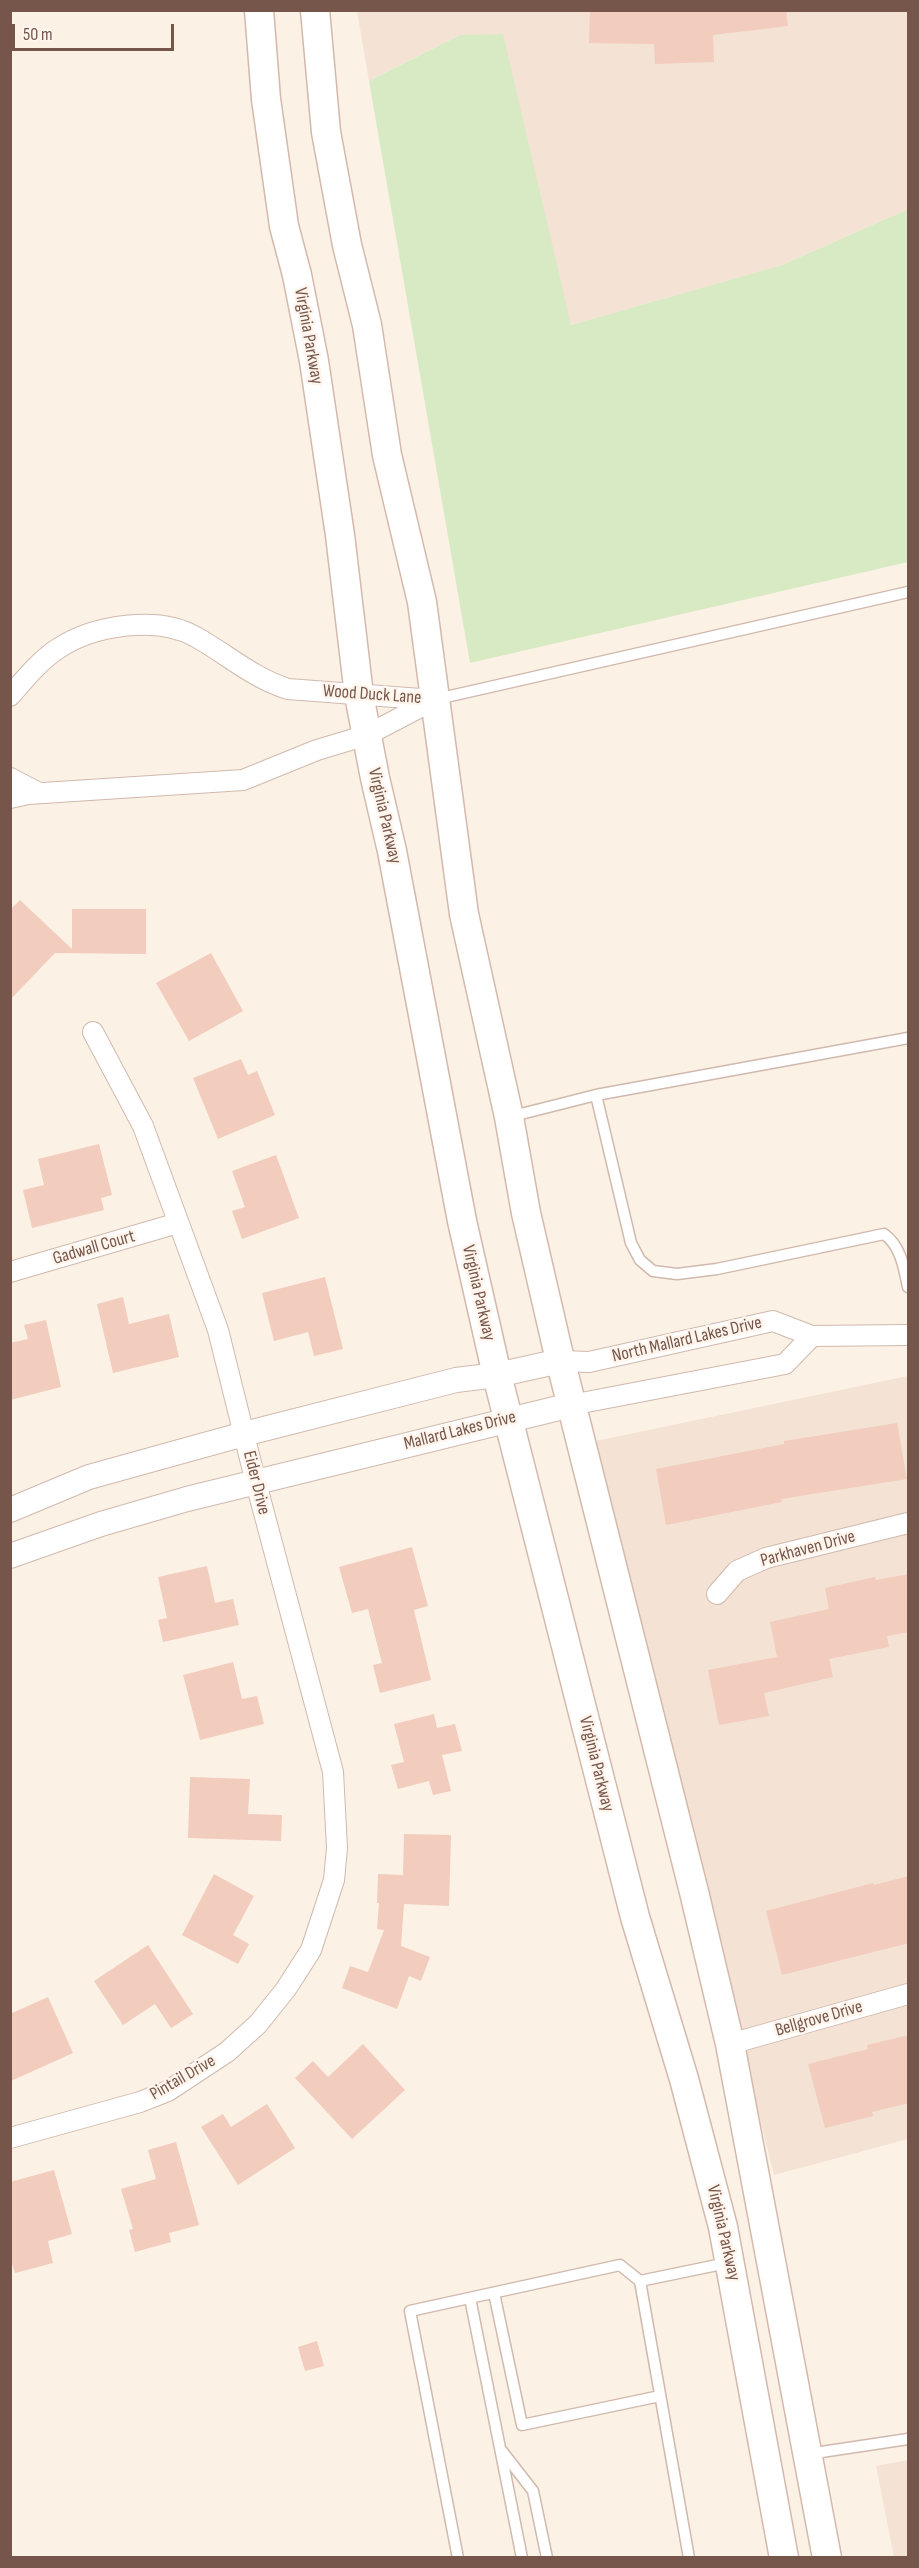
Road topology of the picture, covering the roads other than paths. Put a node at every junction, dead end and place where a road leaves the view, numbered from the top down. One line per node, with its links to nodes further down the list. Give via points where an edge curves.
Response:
1 (259, 10): 4 (main road, Virginia Parkway, via 266,99 284,226 314,361)
2 (315, 10): 6 (main road, via 326,132 367,325 387,455 423,602)
3 (909, 592): 6 (lane)
4 (359, 695): 5 (street, Wood Duck Lane, via 288,689 266,682 194,635 138,625 82,636 59,648); 6 (street, Wood Duck Lane); 7 (main road, Virginia Parkway)
5 (10, 696)
6 (434, 700): 7 (street, Wood Duck Lane); 14 (main road, via 464,914)
7 (367, 735): 9 (street, Wood Duck Lane, via 243,780); 21 (main road, Virginia Parkway, via 395,862 462,1221)
8 (10, 778): 9 (street)
9 (39, 793): 10 (street, Wood Duck Lane)
10 (10, 798)
11 (93, 1032): 15 (street, Eider Drive, via 143,1126)
12 (909, 1038): 13 (lane)
13 (596, 1095): 14 (lane); 17 (lane, via 631,1244 640,1260 653,1271 677,1274 717,1269 885,1234 901,1255)
14 (509, 1117): 20 (main road, via 526,1213)
15 (178, 1223): 16 (street, Gadwall Court); 24 (street, Eider Drive, via 218,1330)
16 (10, 1272)
17 (909, 1287)
18 (909, 1335): 19 (street)
19 (812, 1336): 20 (street, North Mallard Lakes Drive, via 773,1321 588,1362); 22 (street, Mallard Lakes Drive, via 786,1364)
20 (560, 1361): 21 (street); 22 (main road)
21 (497, 1375): 23 (main road, Virginia Parkway); 24 (street, via 456,1380)
22 (571, 1405): 23 (street, Mallard Lakes Drive); 32 (main road)
23 (508, 1419): 25 (street, Mallard Lakes Drive); 34 (main road, Virginia Parkway, via 634,1917 684,2079)
24 (244, 1434): 25 (street, Eider Drive); 26 (street, via 89,1477)
25 (256, 1483): 28 (street, Mallard Lakes Drive, via 101,1524); 30 (street, Eider Drive, via 333,1772 337,1838 334,1880)
26 (10, 1510)
27 (909, 1523): 29 (street, Parkhaven Drive, via 766,1558 736,1572)
28 (10, 1556)
29 (717, 1594)
30 (311, 1950): 33 (street, Pintail Drive, via 258,2024 197,2073 140,2102)
31 (909, 1994): 32 (street, Bellgrove Drive)
32 (730, 2044): 38 (main road)
33 (10, 2138)
34 (730, 2262): 35 (lane); 40 (main road, Virginia Parkway)
35 (640, 2282): 36 (lane, via 620,2265); 39 (lane)
36 (494, 2293): 37 (lane); 39 (lane, via 522,2424)
37 (470, 2298): 42 (lane); 44 (lane, via 410,2311)
38 (795, 2388): 40 (main road); 43 (main road)
39 (660, 2396): 47 (lane)
40 (756, 2396): 48 (main road, Virginia Parkway)
41 (909, 2439): 43 (lane)
42 (501, 2449): 45 (lane); 46 (lane, via 533,2492)
43 (807, 2454): 49 (main road)
44 (458, 2558)
45 (522, 2558)
46 (547, 2558)
47 (689, 2558)
48 (784, 2558)
49 (827, 2558)

